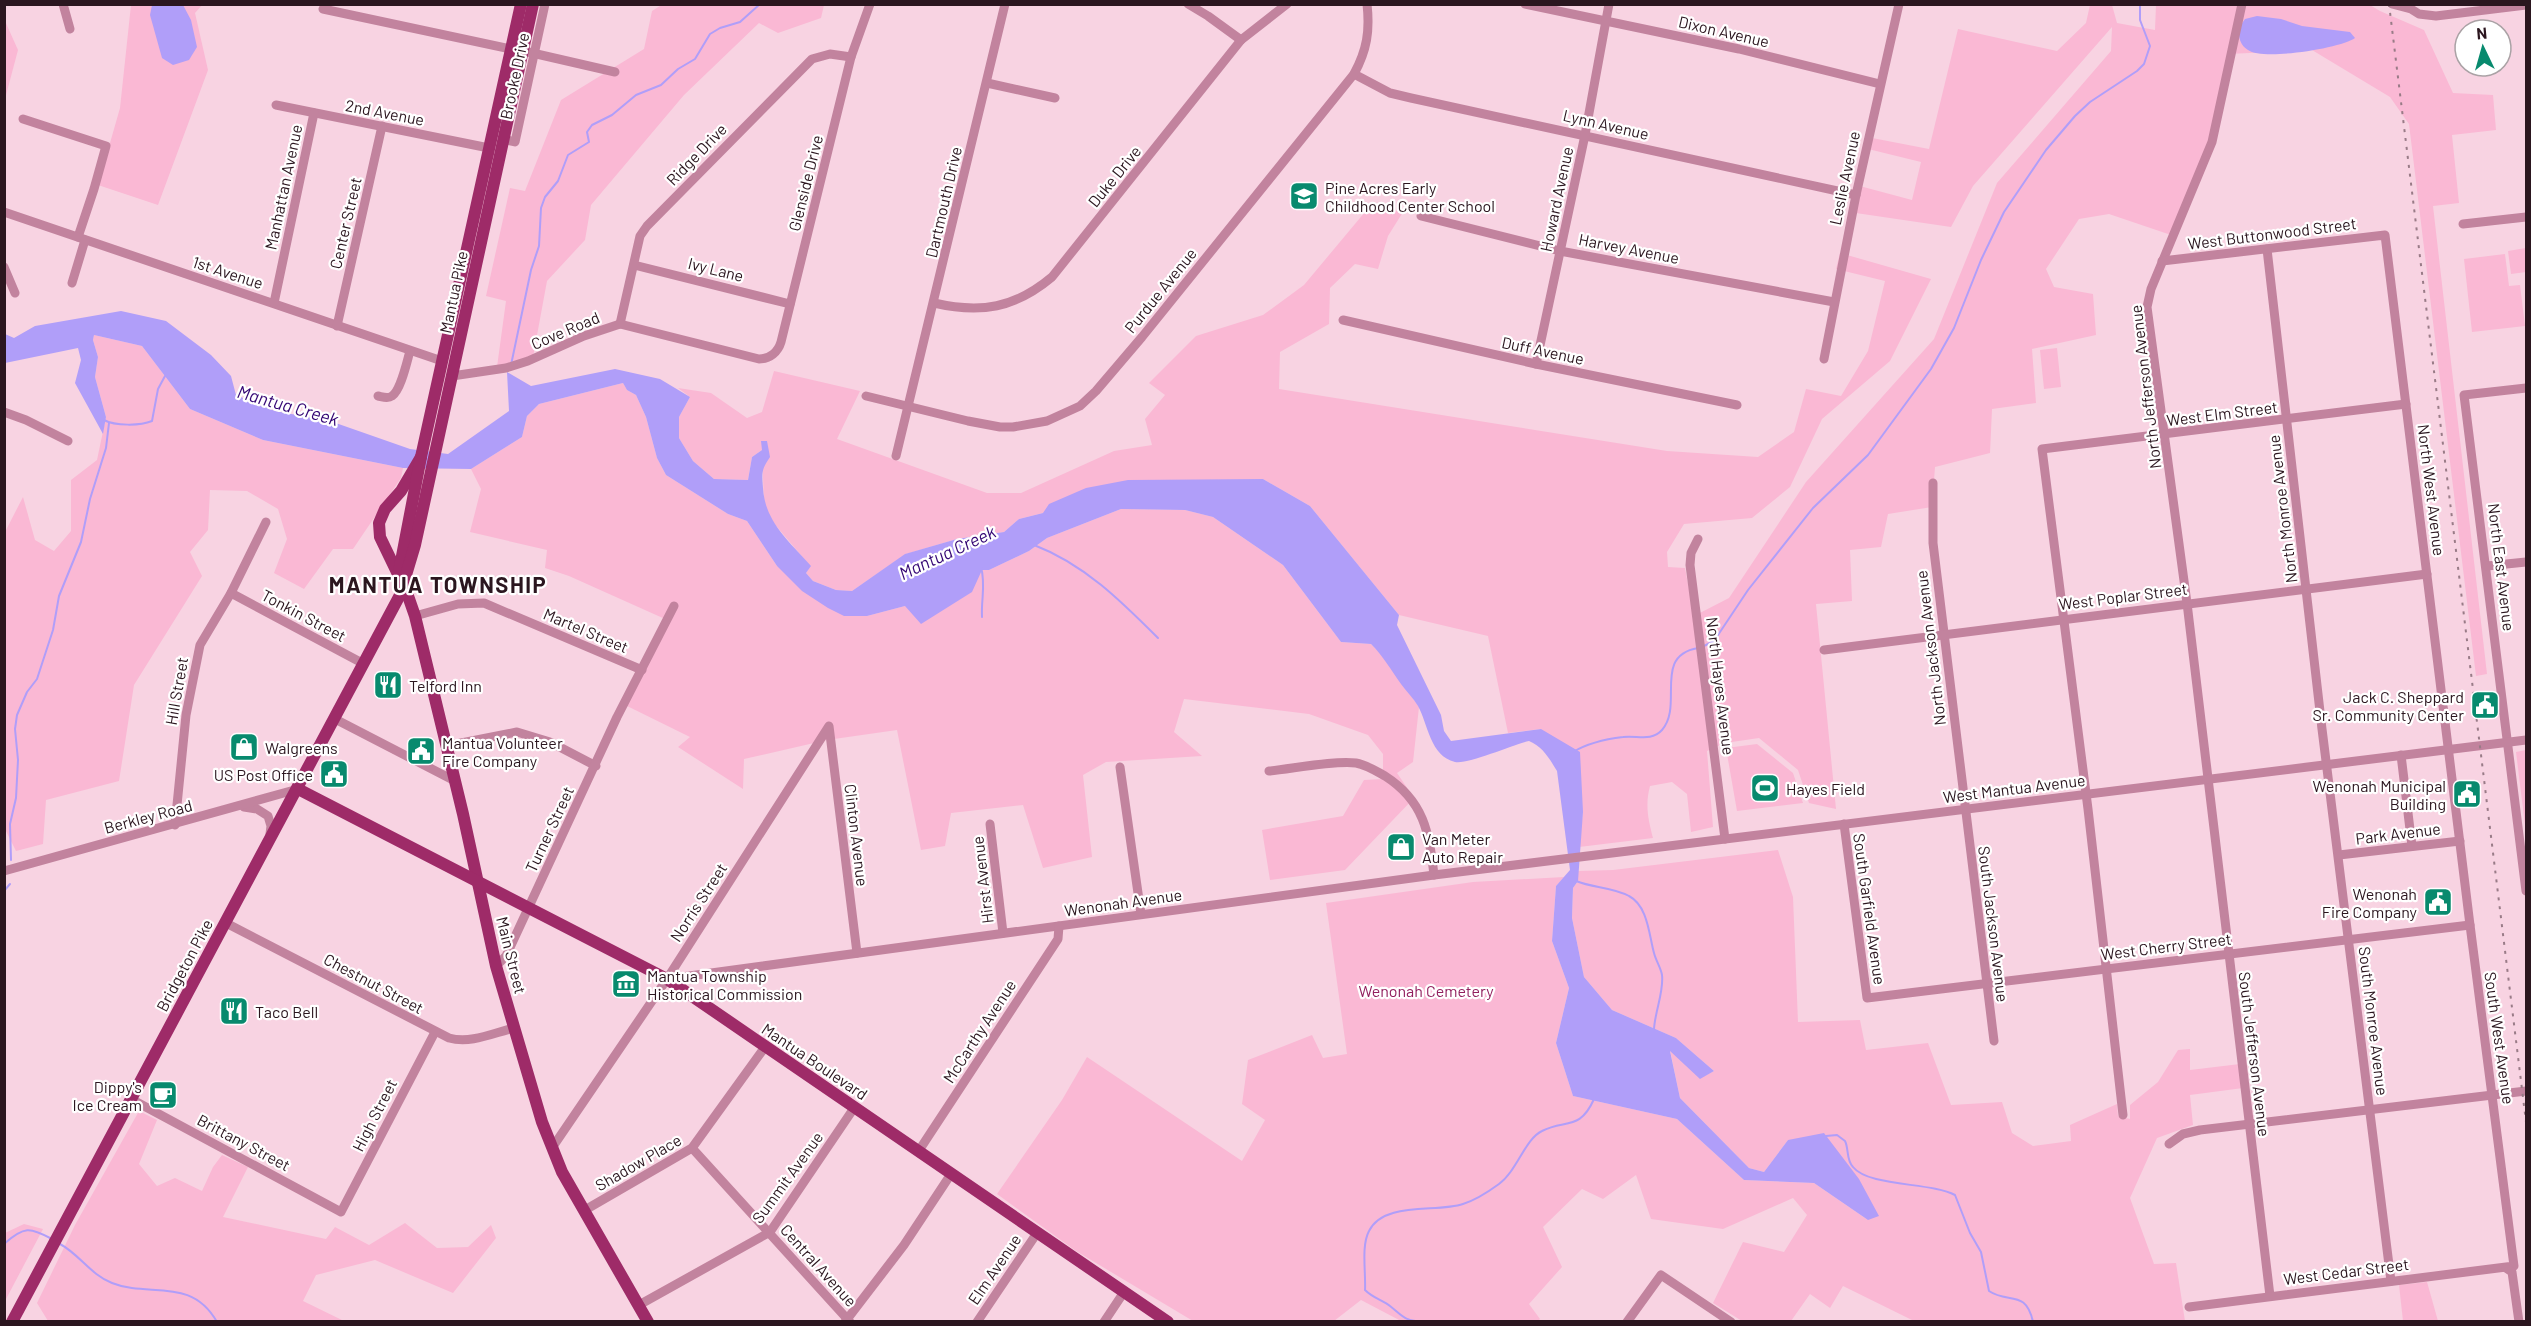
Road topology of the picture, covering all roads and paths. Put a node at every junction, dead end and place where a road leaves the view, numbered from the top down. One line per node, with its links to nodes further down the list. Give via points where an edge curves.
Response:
1 (63, 4): 19 (street)
2 (521, 4): 21 (main road, Mantua Pike)
3 (533, 4): 21 (main road, Mantua Pike)
4 (545, 4): 21 (street, Brooke Drive)
5 (870, 4): 22 (street, Glenside Drive)
6 (1005, 4): 25 (street, Dartmouth Drive)
7 (1188, 4): 20 (street)
8 (1287, 4): 20 (street, Duke Drive)
9 (1367, 4): 24 (street, Purdue Avenue, via 1368,41)
10 (1525, 4): 18 (street, Dixon Avenue)
11 (1609, 4): 18 (street, Howard Avenue)
12 (1899, 4): 26 (street, Leslie Avenue)
13 (2242, 4): 43 (street, North Jefferson Avenue, via 2212,142)
14 (2392, 4): 17 (street)
15 (2526, 5): 17 (street, via 2436,16)
16 (323, 9): 21 (street)
17 (2418, 9)
18 (1606, 20): 26 (street, Dixon Avenue); 32 (street, Howard Avenue)
19 (70, 29)
20 (1241, 40): 50 (street, Duke Drive, via 1052,277 1033,293 1000,306 958,308)
21 (522, 51): 23 (street); 33 (main road, Mantua Pike); 60 (main road, Mantua Pike)
22 (851, 57): 44 (street, Ridge Drive, via 830,54 812,58 647,226 640,236); 51 (street, Glenside Drive)
23 (615, 72)
24 (1354, 74): 32 (street, Lynn Avenue, via 1390,93); 66 (street, Purdue Avenue, via 1149,328 1080,406 1047,421 1013,427 968,421)
25 (987, 83): 27 (street); 50 (street, Dartmouth Drive)
26 (1880, 84): 34 (street, Leslie Avenue)
27 (1055, 98)
28 (276, 105): 29 (street, 2nd Avenue)
29 (314, 113): 31 (street, 2nd Avenue); 49 (street, Manhattan Avenue)
30 (23, 119): 40 (street, via 106,146)
31 (382, 126): 33 (street, 2nd Avenue); 54 (street, Center Street)
32 (1585, 135): 34 (street, Lynn Avenue); 42 (street, Howard Avenue)
33 (489, 148): 58 (main road, Mantua Pike)
34 (1856, 195): 48 (street, Leslie Avenue)
35 (4, 212): 40 (street, 1st Avenue)
36 (1421, 216): 42 (street, Harvey Avenue)
37 (2526, 217): 38 (street)
38 (2463, 224)
39 (2385, 235): 41 (street, West Buttonwood Street); 64 (street, North West Avenue)
40 (81, 238): 46 (street); 49 (street, 1st Avenue)
41 (2267, 249): 43 (street, West Buttonwood Street); 68 (street, North Monroe Avenue)
42 (1560, 251): 48 (street, Harvey Avenue); 59 (street, Howard Avenue)
43 (2162, 261): 69 (street, North Jefferson Avenue, via 2147,307)
44 (634, 265): 51 (street, Ivy Lane); 53 (street, Ridge Drive)
45 (4, 267): 47 (street)
46 (72, 284)
47 (15, 293)
48 (1834, 302): 57 (street, Leslie Avenue)
49 (274, 303): 54 (street, 1st Avenue)
50 (934, 303): 66 (street, Dartmouth Drive)
51 (790, 304): 56 (street, Glenside Drive, via 779,349)
52 (1343, 320): 59 (street, Duff Avenue)
53 (620, 324): 56 (street, Cove Road); 60 (street, Cove Road, via 506,368)
54 (337, 326): 55 (street, 1st Avenue)
55 (410, 351): 58 (street, 1st Avenue); 62 (street, via 394,395)
56 (759, 358)
57 (1824, 360)
58 (442, 361): 70 (main road, Mantua Pike)
59 (1536, 364): 65 (street, Duff Avenue)
60 (452, 376): 70 (main road, Mantua Pike)
61 (2526, 388): 80 (street, North East Avenue, via 2464,395)
62 (378, 396)
63 (866, 396): 66 (street, Purdue Avenue)
64 (2406, 404): 68 (street, West Elm Street); 81 (street, North West Avenue)
65 (1737, 405)
66 (909, 406): 72 (street, Dartmouth Drive)
67 (4, 412): 71 (street)
68 (2286, 420): 69 (street, West Elm Street); 83 (street, North Monroe Avenue)
69 (2165, 435): 85 (street, North Jefferson Avenue); 88 (street, West Elm Street, via 2042,449)
70 (432, 436): 73 (main road, Mantua Pike); 73 (main road, Mantua Pike, via 421,457)
71 (68, 441)
72 (896, 456)
73 (419, 477): 76 (main road, Mantua Pike, via 381,518); 78 (main road, Mantua Pike)
74 (1933, 483): 89 (street, North Jackson Avenue, via 1933,543)
75 (266, 522): 84 (street, Hill Street)
76 (380, 537): 78 (main road); 82 (main road, Main Street)
77 (1698, 539): 113 (street, North Hayes Avenue, via 1690,565)
78 (409, 546): 82 (main road, Mantua Pike)
79 (2526, 562): 80 (street)
80 (2487, 566): 96 (street, North East Avenue)
81 (2427, 574): 83 (street, West Poplar Street); 98 (street, North West Avenue)
82 (400, 581): 87 (main road, Main Street); 91 (main road, Bridgeton Pike)
83 (2307, 589): 85 (street, West Poplar Street); 100 (street, North Monroe Avenue)
84 (231, 592): 91 (street, Tonkin Street); 112 (street, Hill Street, via 200,645 186,715)
85 (2187, 603): 88 (street, West Poplar Street); 104 (street, North Jefferson Avenue)
86 (674, 606): 92 (street, Turner Street)
87 (415, 616): 92 (street, Martel Street, via 458,604 484,603); 97 (main road, Main Street)
88 (2064, 619): 89 (street, West Poplar Street); 107 (street)
89 (1944, 635): 90 (street, West Poplar Street); 109 (street, North Jackson Avenue)
90 (1824, 650)
91 (364, 664): 93 (main road, Bridgeton Pike)
92 (642, 670): 101 (street, Turner Street)
93 (335, 719): 105 (street); 106 (main road, Bridgeton Pike)
94 (826, 731): 132 (street, Clinton Avenue, via 829,726); 136 (street, Norris Street)
95 (2526, 740): 96 (street, West Mantua Avenue)
96 (2508, 742): 98 (street, West Mantua Avenue); 122 (street, North East Avenue)
97 (446, 746): 101 (street, via 517,732 549,741); 105 (main road, Main Street)
98 (2449, 749): 99 (street, West Mantua Avenue); 114 (street, South West Avenue)
99 (2401, 755): 100 (street, West Mantua Avenue); 116 (street)
100 (2327, 765): 104 (street, West Mantua Avenue); 117 (street, South Monroe Avenue)
101 (596, 766): 124 (street, Turner Street)
102 (1120, 767): 126 (street)
103 (1269, 771): 120 (street, via 1355,763 1383,775 1416,803 1428,838)
104 (2206, 779): 107 (street, West Mantua Avenue); 133 (street, South Jefferson Avenue)
105 (455, 782): 121 (main road, Main Street)
106 (298, 789): 108 (street, Berkley Road); 115 (main road, Bridgeton Pike); 121 (main road, Mantua Boulevard)
107 (2086, 794): 109 (street, West Mantua Avenue); 135 (street)
108 (238, 806): 112 (street, Berkley Road); 115 (street, via 257,808 268,816)
109 (1965, 809): 111 (street, West Mantua Avenue); 137 (street, South Jackson Avenue)
110 (990, 824): 130 (street, Hirst Avenue)
111 (1844, 824): 113 (street, West Mantua Avenue); 138 (street, South Garfield Avenue)
112 (175, 825): 119 (street, Berkley Road)
113 (1725, 839): 118 (street, West Mantua Avenue)
114 (2460, 841): 116 (street, Park Avenue); 128 (street, South West Avenue)
115 (269, 842): 127 (main road, Bridgeton Pike)
116 (2412, 846): 117 (street, Park Avenue)
117 (2339, 855): 131 (street, South Monroe Avenue)
118 (1584, 857): 120 (street, Wenonah Avenue)
119 (4, 870)
120 (1434, 875): 126 (street, Wenonah Avenue)
121 (476, 880): 123 (main road, Mantua Boulevard); 125 (main road, Main Street)
122 (2526, 891)
123 (508, 897): 124 (main road, Mantua Boulevard); 125 (main road, via 493,901)
124 (528, 908): 134 (street, Turner Street, via 506,956); 136 (main road, Mantua Boulevard)
125 (485, 914): 134 (main road, Main Street)
126 (1141, 914): 129 (street, Wenonah Avenue)
127 (226, 923): 140 (street, Chestnut Street); 145 (main road, Bridgeton Pike)
128 (2469, 925): 131 (street, West Cherry Street); 144 (street, South West Avenue)
129 (1059, 926): 130 (street, Wenonah Avenue); 153 (street, McCarthy Avenue, via 1058,939)
130 (1003, 933): 132 (street, Wenonah Avenue)
131 (2349, 939): 133 (street, West Cherry Street); 147 (street, South Monroe Avenue)
132 (857, 953): 136 (street, Wenonah Avenue)
133 (2228, 954): 135 (street, West Cherry Street); 149 (street, South Jefferson Avenue)
134 (496, 966): 139 (main road, Main Street)
135 (2107, 969): 137 (street, West Cherry Street); 148 (street)
136 (667, 979): 142 (main road, Mantua Boulevard); 151 (street, Norris Street)
137 (1986, 983): 138 (street, West Cherry Street); 141 (street, South Jackson Avenue)
138 (1867, 998)
139 (514, 1028): 140 (street, Chestnut Street, via 462,1041); 151 (main road, Main Street)
140 (435, 1032): 156 (street, High Street)
141 (1994, 1041)
142 (765, 1047): 146 (main road, Mantua Boulevard); 152 (street, Shadow Place)
143 (2526, 1091): 144 (street)
144 (2492, 1095): 147 (street); 159 (street, South West Avenue, via 2514,1266)
145 (131, 1099): 156 (street, Brittany Street); 166 (main road, Bridgeton Pike)
146 (854, 1108): 153 (main road, Mantua Boulevard); 157 (street, Summit Avenue)
147 (2371, 1110): 149 (street); 160 (street, South Monroe Avenue)
148 (2123, 1114)
149 (2249, 1124): 150 (street, via 2191,1132); 162 (street, South Jefferson Avenue)
150 (2169, 1144)
151 (552, 1148): 155 (main road, Main Street)
152 (693, 1148): 155 (street, Shadow Place); 157 (street, Central Avenue)
153 (918, 1152): 154 (main road, Mantua Boulevard)
154 (948, 1179): 158 (main road, Mantua Boulevard); 165 (street)
155 (585, 1210): 163 (main road, Main Street)
156 (341, 1212)
157 (770, 1232): 163 (street, Summit Avenue); 165 (street, Central Avenue)
158 (1037, 1233): 161 (main road, Mantua Boulevard); 168 (street, Elm Avenue)
159 (2506, 1268): 160 (street, West Cedar Street); 173 (street, via 2512,1272)
160 (2391, 1281): 162 (street, West Cedar Street)
161 (1124, 1292): 169 (street); 170 (main road, Mantua Boulevard)
162 (2270, 1296): 164 (street, West Cedar Street)
163 (639, 1305): 167 (main road, Main Street)
164 (2189, 1307)
165 (848, 1321)
166 (12, 1322)
167 (648, 1322)
168 (977, 1322)
169 (1104, 1322)
170 (1168, 1322)
171 (1628, 1322): 172 (street, via 1660,1275)
172 (1731, 1322)
173 (2519, 1322)

